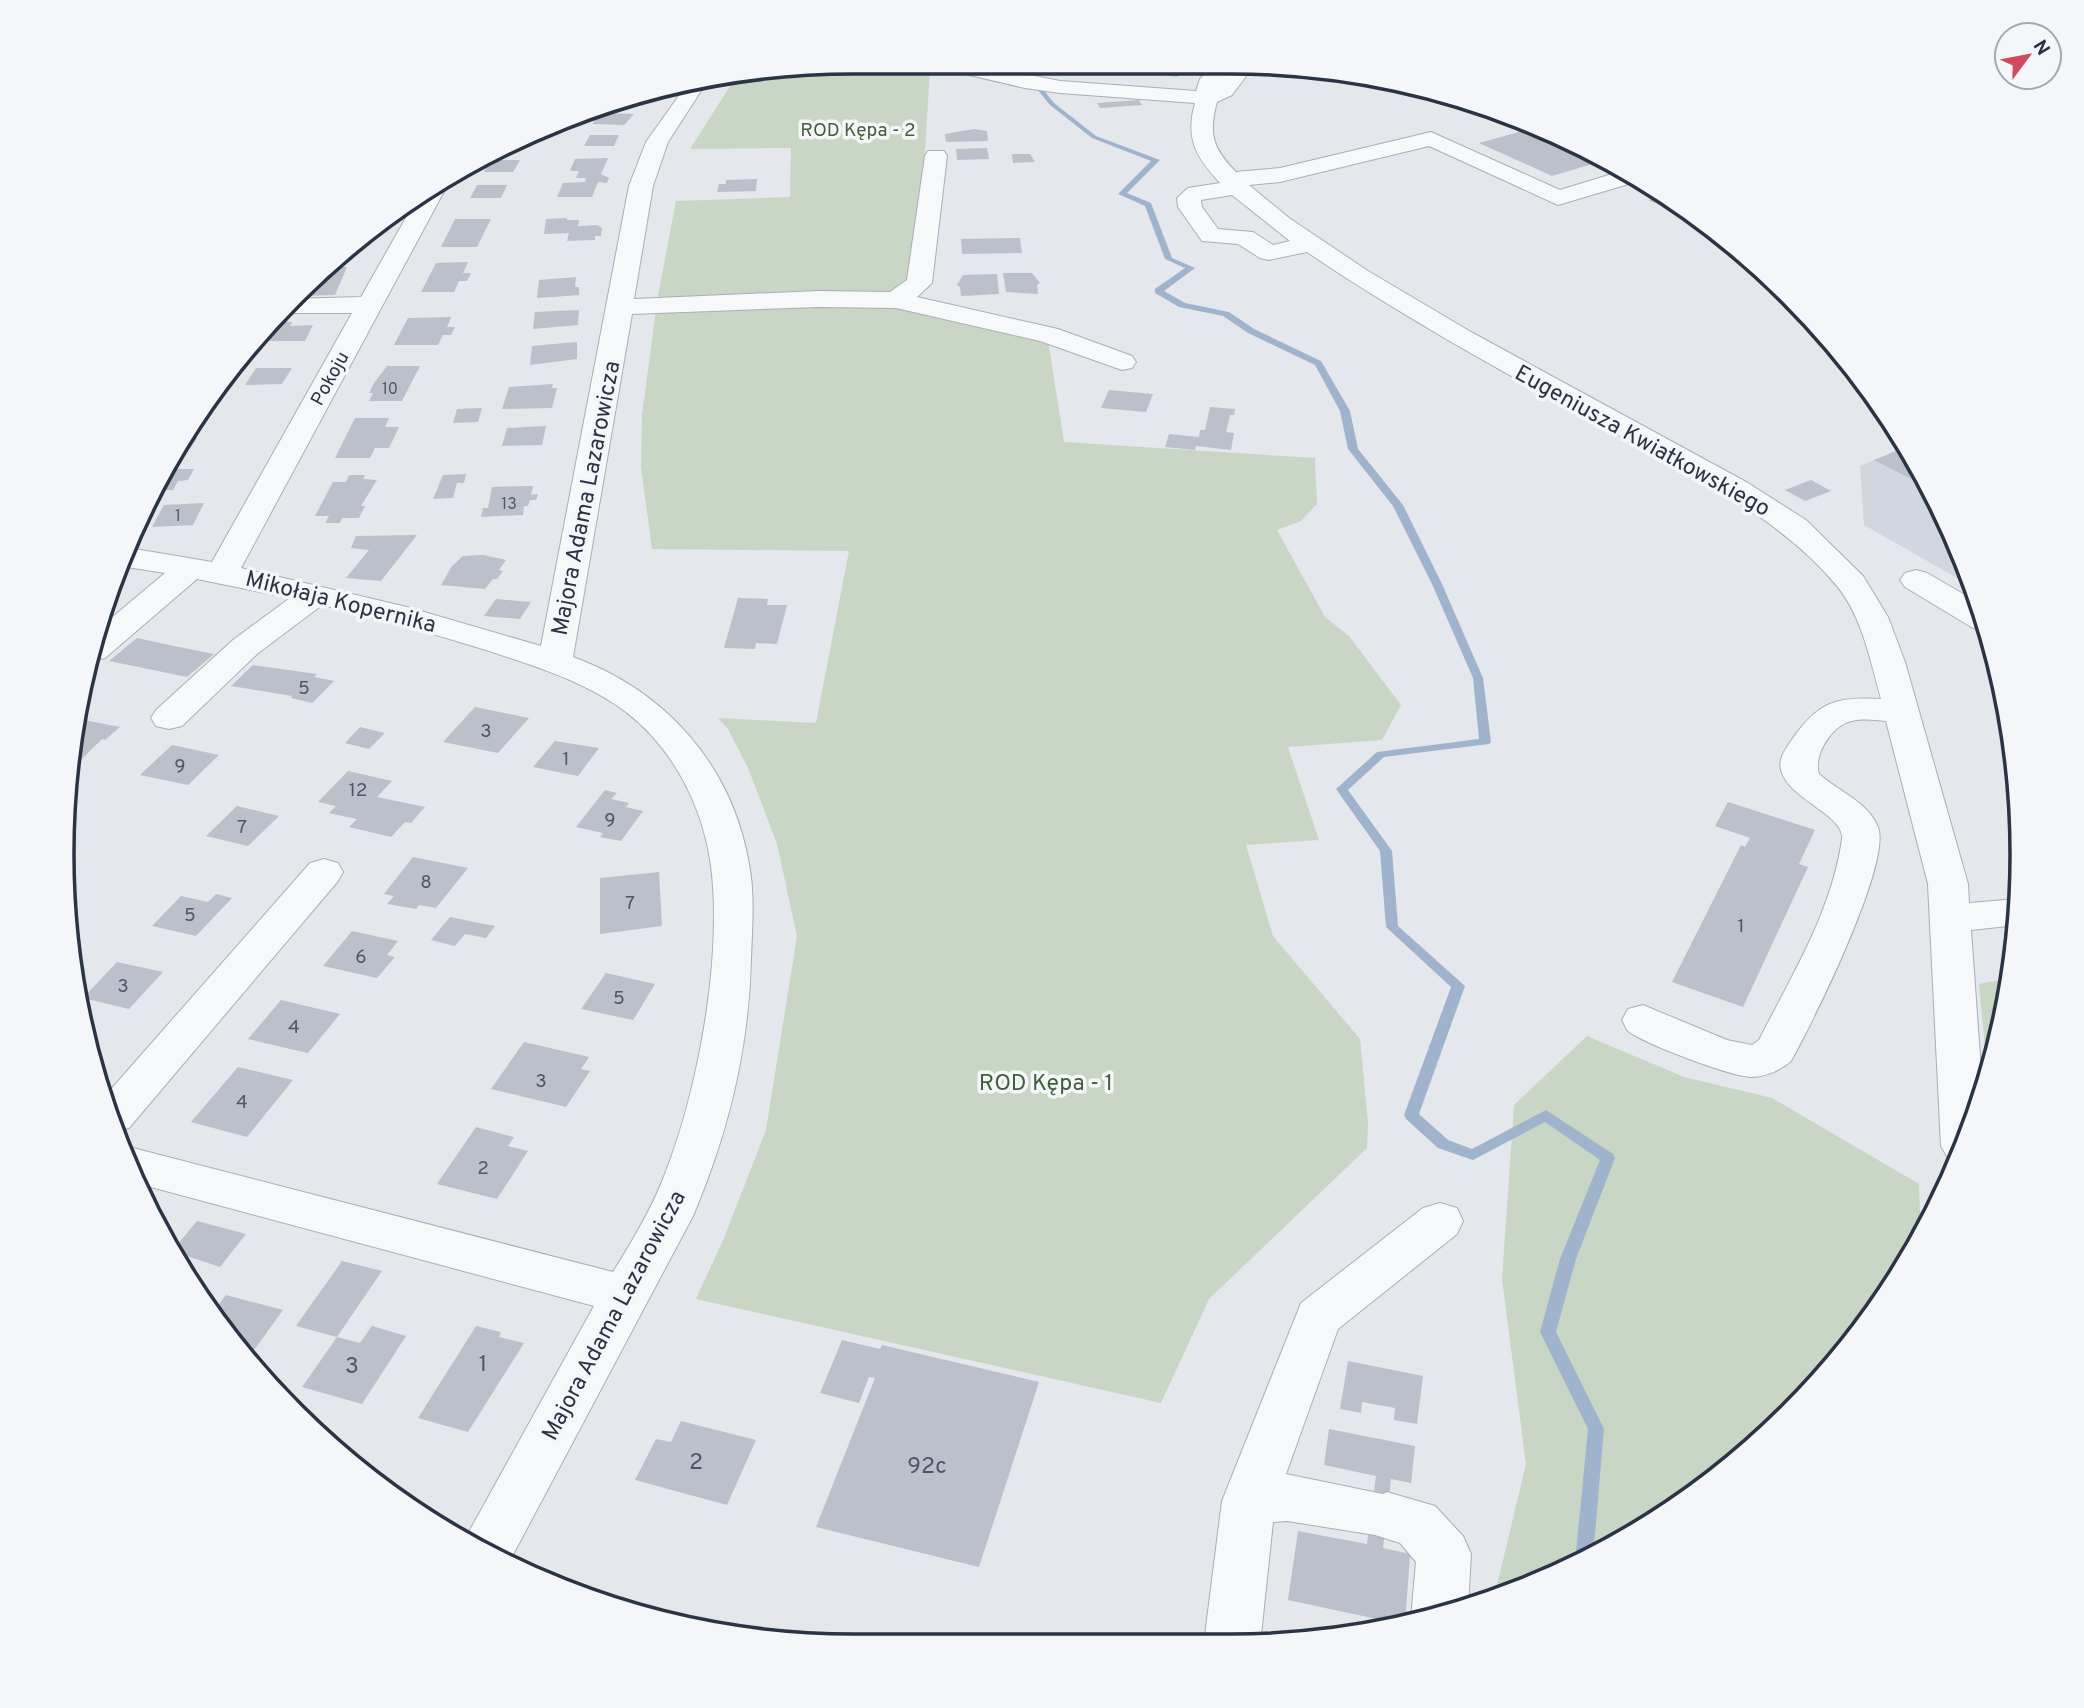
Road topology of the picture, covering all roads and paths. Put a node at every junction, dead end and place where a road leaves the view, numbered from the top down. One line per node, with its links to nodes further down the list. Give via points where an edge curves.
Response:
1 (990, 74): 5 (street, via 1050,85)
2 (1216, 74): 5 (street, Eugeniusza Kwiatkowskiego, via 1207,83)
3 (1238, 74): 5 (street, via 1225,91)
4 (693, 90): 14 (street, Majora Adama Lazarowicza, via 657,142 641,186)
5 (1207, 98): 8 (street, Eugeniusza Kwiatkowskiego, via 1200,124 1203,142 1209,158)
6 (936, 156): 11 (street, via 919,283)
7 (1621, 179): 8 (street, via 1558,198 1431,139)
8 (1233, 184): 10 (street, Eugeniusza Kwiatkowskiego); 10 (street, via 1189,198 1190,207 1211,236 1244,237 1269,253)
9 (407, 214): 12 (street, Pokoju)
10 (1309, 243): 24 (street, Eugeniusza Kwiatkowskiego, via 1462,338 1737,489 1795,527 1852,583 1880,640)
11 (896, 300): 14 (street); 15 (street, via 988,318)
12 (369, 305): 13 (street); 18 (street, Pokoju)
13 (298, 307)
14 (621, 307): 23 (street, Majora Adama Lazarowicza)
15 (1122, 362)
16 (132, 558): 17 (street, Mikołaja Kopernika)
17 (191, 567): 18 (street, Mikołaja Kopernika); 22 (street)
18 (223, 572): 20 (street, Mikołaja Kopernika)
19 (1916, 580): 21 (street)
20 (316, 594): 23 (street, Mikołaja Kopernika, via 419,619); 25 (street, via 245,648)
21 (1972, 613)
22 (103, 643)
23 (555, 661): 34 (street, Majora Adama Lazarowicza, via 606,684 669,732 694,765 714,805 729,858 731,980 721,1056 700,1139 670,1216)
24 (1902, 712): 28 (street, Eugeniusza Kwiatkowskiego, via 1948,884); 29 (street, via 1849,710 1831,715 1821,722 1799,760 1800,772 1809,784 1853,817 1861,834 1852,887 1776,1050 1767,1058 1752,1061 1731,1058)
25 (169, 718)
26 (324, 872): 30 (street)
27 (2008, 913): 28 (street)
28 (1950, 916): 31 (street, Eugeniusza Kwiatkowskiego)
29 (1643, 1020)
30 (117, 1111)
31 (1963, 1122)
32 (139, 1167): 34 (street)
33 (1440, 1221): 35 (street, via 1318,1317)
34 (625, 1295): 36 (street, Majora Adama Lazarowicza)
35 (1248, 1501): 37 (street, via 1287,1497 1416,1523 1444,1554); 38 (street)
36 (490, 1544)
37 (1440, 1606)
38 (1233, 1634)

